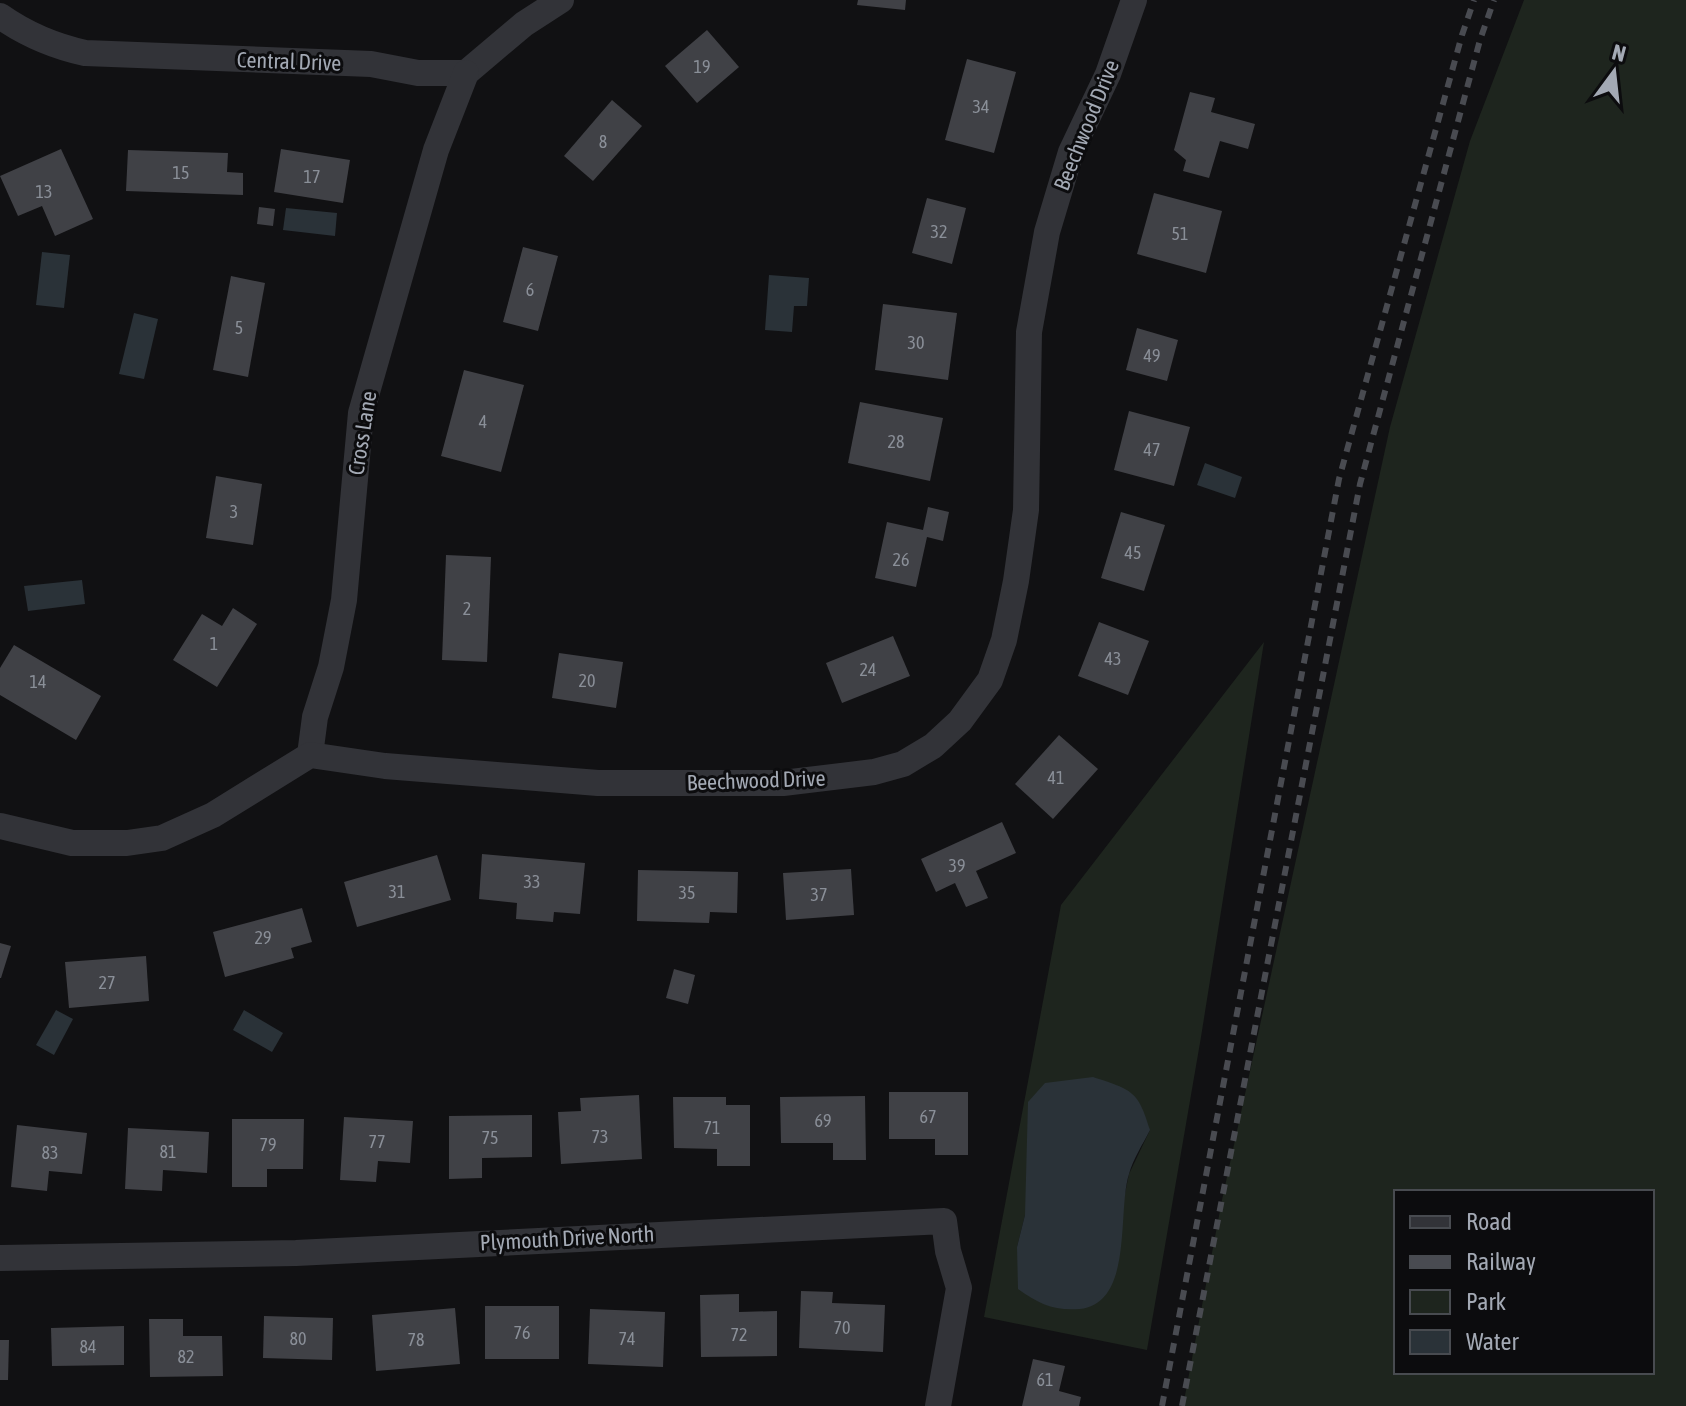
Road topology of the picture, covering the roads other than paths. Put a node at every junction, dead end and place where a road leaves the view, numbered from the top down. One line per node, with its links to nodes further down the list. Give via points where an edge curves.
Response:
1 (561, 0): 4 (street)
2 (1134, 0): 5 (street, Beechwood Drive, via 1108,74 1071,152 1047,232 1029,332 1026,510 1004,640 990,680 942,738 903,764 783,783 598,783)
3 (0, 16): 4 (street, Central Drive, via 55,46 85,53 371,64 418,73)
4 (466, 73): 5 (street, Cross Lane, via 436,150 361,413 344,600)
5 (310, 755): 6 (street, via 213,815 162,838 72,843)
6 (0, 826)
7 (0, 1258): 8 (street, Plymouth Drive North, via 296,1253 944,1221 959,1288)
8 (938, 1406)

